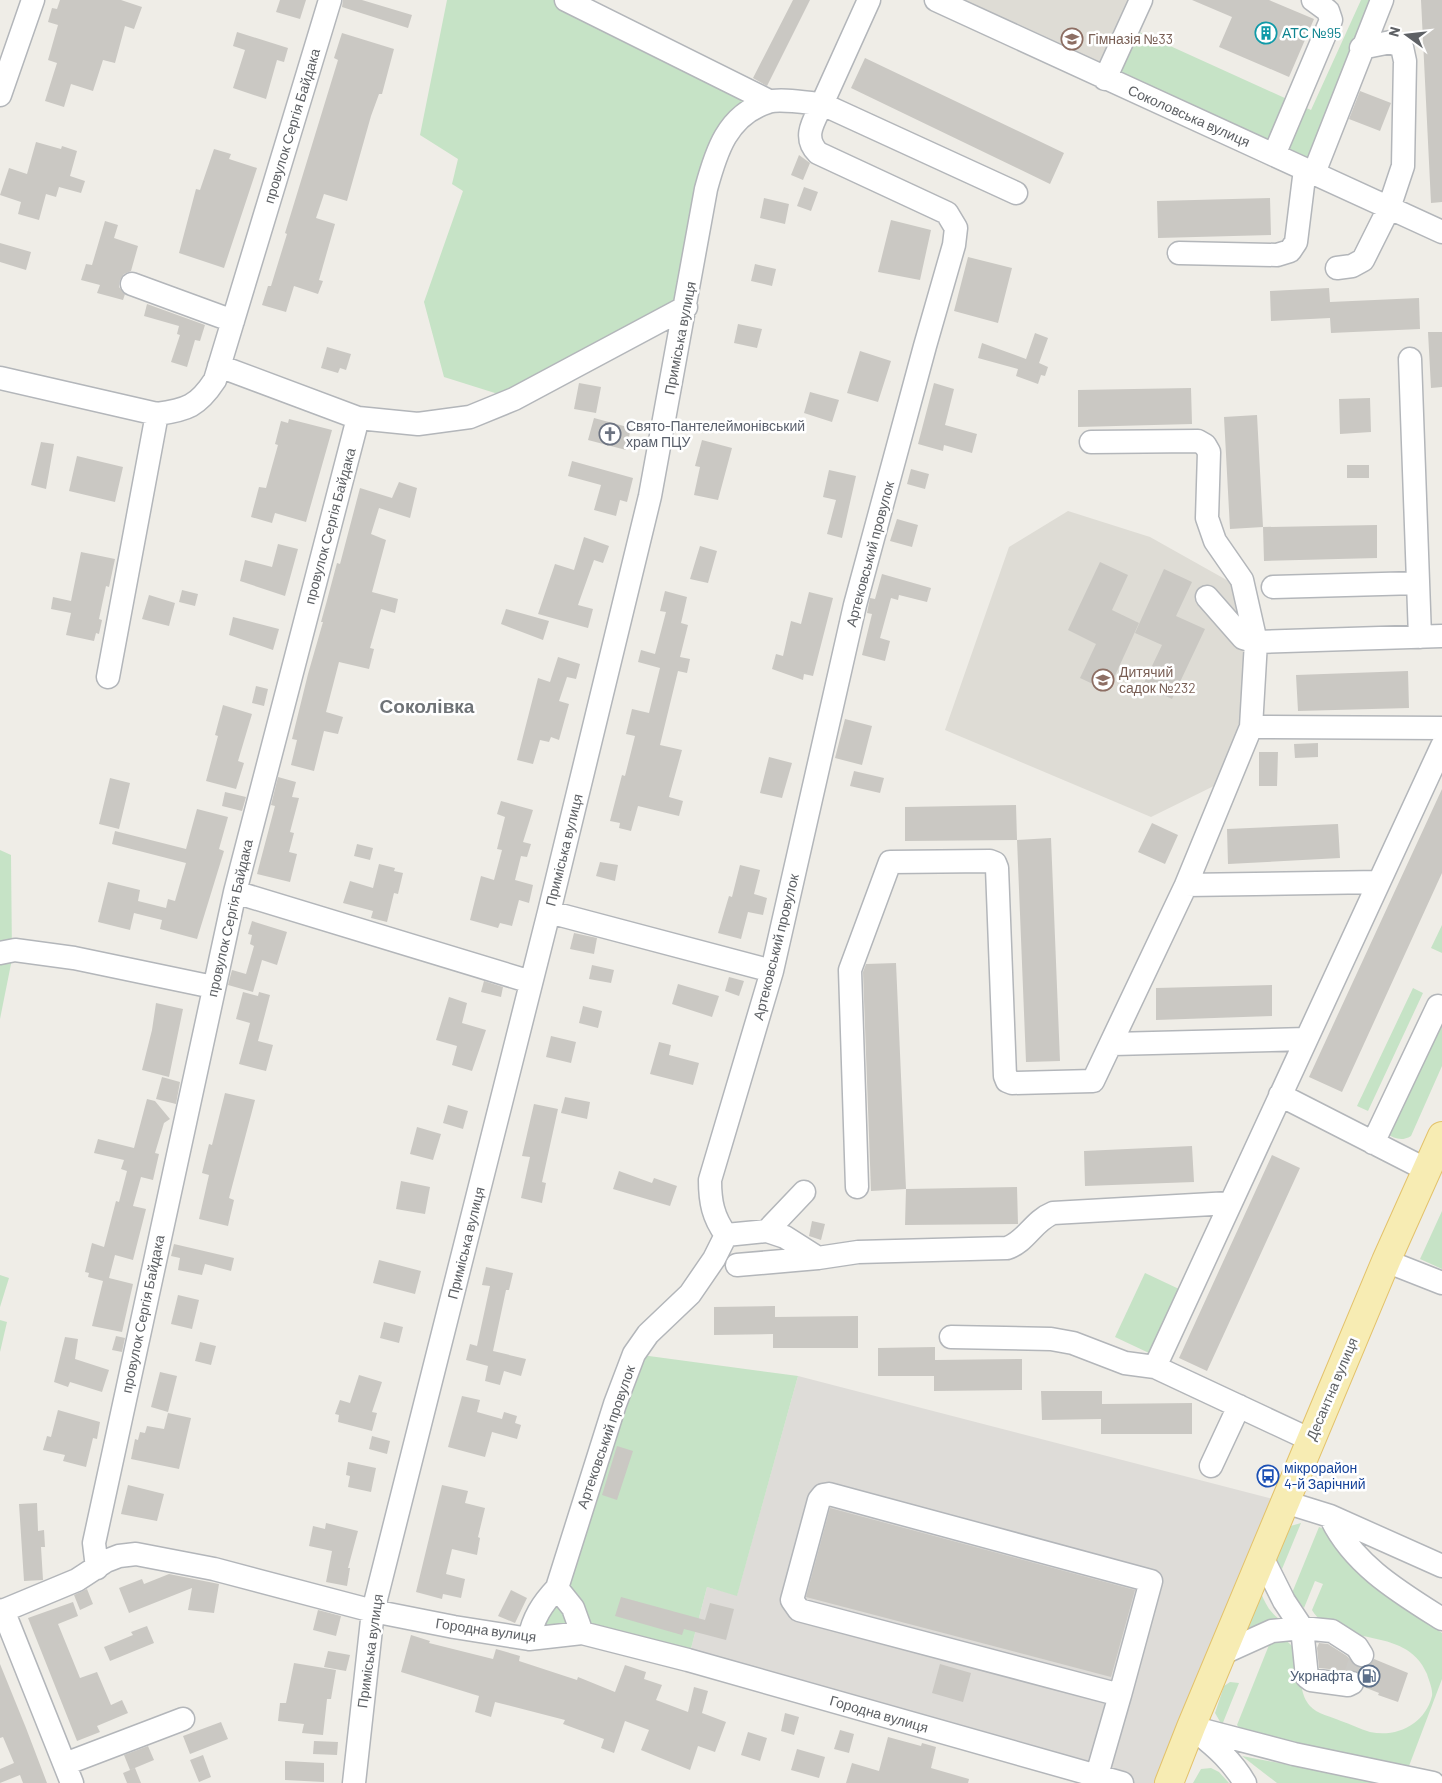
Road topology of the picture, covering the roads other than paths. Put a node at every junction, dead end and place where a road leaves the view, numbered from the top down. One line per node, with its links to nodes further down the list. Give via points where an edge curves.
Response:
1 (33, 0): 11 (street)
2 (330, 0): 23 (street, провулок Сергія Байдака)
3 (566, 0): 12 (street)
4 (869, 0): 13 (street)
5 (936, 0): 10 (street, Соколовська вулиця)
6 (1141, 0): 10 (street)
7 (1313, 0): 14 (street, via 1328,11 1331,20)
8 (1382, 0): 9 (street)
9 (1361, 48): 15 (street); 17 (street, via 1391,42 1402,47 1405,61 1403,166)
10 (1105, 79): 14 (street, Соколовська вулиця)
11 (0, 95)
12 (769, 101): 13 (street); 22 (street, Приміська вулиця, via 736,120 723,136 706,189)
13 (822, 104): 16 (street); 44 (street, Артековський провулок, via 808,134 811,146 818,153 948,213 956,228 855,605)
14 (1274, 155): 15 (street, Соколовська вулиця)
15 (1310, 171): 17 (street, Соколовська вулиця); 19 (street, via 1296,242 1290,251 1277,255)
16 (1016, 193)
17 (1389, 208): 18 (street, Соколовська вулиця); 20 (street, via 1363,260)
18 (1442, 232)
19 (1179, 253)
20 (1337, 268)
21 (132, 284): 23 (street)
22 (686, 307): 28 (street, via 514,399 470,417 418,424); 42 (street, Приміська вулиця, via 650,496)
23 (233, 321): 25 (street, провулок Сергія Байдака)
24 (1410, 360): 30 (street)
25 (219, 366): 27 (street, провулок Сергія Байдака, via 210,387 195,404 183,410); 28 (street)
26 (0, 378): 27 (street)
27 (157, 414): 35 (street)
28 (358, 418): 41 (street, провулок Сергія Байдака)
29 (1091, 442): 34 (street, via 1198,441 1206,445 1210,452 1207,518 1215,541 1242,580)
30 (1418, 583): 31 (street); 33 (street)
31 (1273, 587)
32 (1208, 597): 34 (street, via 1243,638)
33 (1431, 636): 34 (street)
34 (1256, 642): 36 (street)
35 (108, 677)
36 (1251, 727): 37 (street); 40 (street)
37 (1442, 728)
38 (1442, 746): 39 (street)
39 (1379, 882): 40 (street); 48 (street)
40 (1186, 885): 49 (street)
41 (234, 892): 45 (street); 46 (street, провулок Сергія Байдака)
42 (549, 912): 44 (street); 45 (street, Приміська вулиця)
43 (0, 953): 46 (street, via 15,950 74,958)
44 (772, 971): 58 (street, Артековський провулок, via 710,1180 710,1202)
45 (531, 982): 75 (street, Приміська вулиця)
46 (213, 987): 72 (street, провулок Сергія Байдака, via 94,1543)
47 (1438, 1006): 52 (street)
48 (1306, 1039): 49 (street); 50 (street)
49 (1113, 1044): 54 (street, via 1096,1078 1090,1083 1007,1081 995,863 890,862 850,970)
50 (1280, 1095): 52 (street); 56 (street)
51 (1442, 1136): 53 (main road, Десантна вулиця)
52 (1373, 1143): 53 (street)
53 (1427, 1170): 60 (main road, Десантна вулиця)
54 (857, 1187)
55 (804, 1192): 57 (street)
56 (1230, 1203): 59 (street, via 1053,1213 1042,1217 1015,1245 1007,1248 858,1252); 64 (street)
57 (767, 1231): 58 (street); 59 (street, via 785,1237)
58 (726, 1235): 73 (street, Артековський провулок, via 690,1294 648,1334 634,1354 606,1430)
59 (818, 1258): 61 (street)
60 (1386, 1261): 62 (street); 66 (main road, Десантна вулиця)
61 (737, 1265)
62 (1442, 1283)
63 (950, 1337): 64 (street, via 1051,1339 1073,1343 1125,1363)
64 (1155, 1368): 65 (street)
65 (1239, 1406): 66 (street); 67 (street)
66 (1311, 1440): 68 (main road, Десантна вулиця)
67 (1211, 1466)
68 (1285, 1502): 69 (street); 70 (main road, Десантна вулиця)
69 (1330, 1516): 71 (street); 76 (street, via 1347,1546 1392,1588)
70 (1262, 1557): 77 (street); 80 (main road, Десантна вулиця)
71 (1442, 1566)
72 (97, 1568): 74 (street, Городна вулиця, via 77,1580); 75 (street, Городна вулиця, via 118,1556 136,1554 214,1569)
73 (557, 1588): 78 (street, via 572,1608); 79 (street, Артековський провулок, via 532,1622)
74 (2, 1611): 86 (street)
75 (373, 1611): 79 (street, Городна вулиця); 88 (street, Приміська вулиця)
76 (1442, 1619)
77 (1302, 1628): 80 (street, via 1272,1631); 81 (street, via 1332,1631); 82 (street, via 1307,1677 1348,1685)
78 (582, 1633): 79 (street, Городна вулиця); 87 (street, Городна вулиця)
79 (529, 1639)
80 (1221, 1654): 85 (main road, Десантна вулиця)
81 (1362, 1655)
82 (1352, 1682)
83 (1120, 1695): 83 (street, via 799,1610 792,1600 819,1500 828,1494 1147,1578 1151,1585); 87 (street)
84 (182, 1718): 86 (street)
85 (1191, 1727): 90 (main road, Десантна вулиця); 91 (street, via 1235,1765); 92 (street, via 1294,1754)
86 (68, 1774)
87 (1097, 1775): 89 (street, Городна вулиця)
88 (354, 1783)
89 (1122, 1783)
90 (1169, 1783)
91 (1245, 1783)
92 (1433, 1783)

